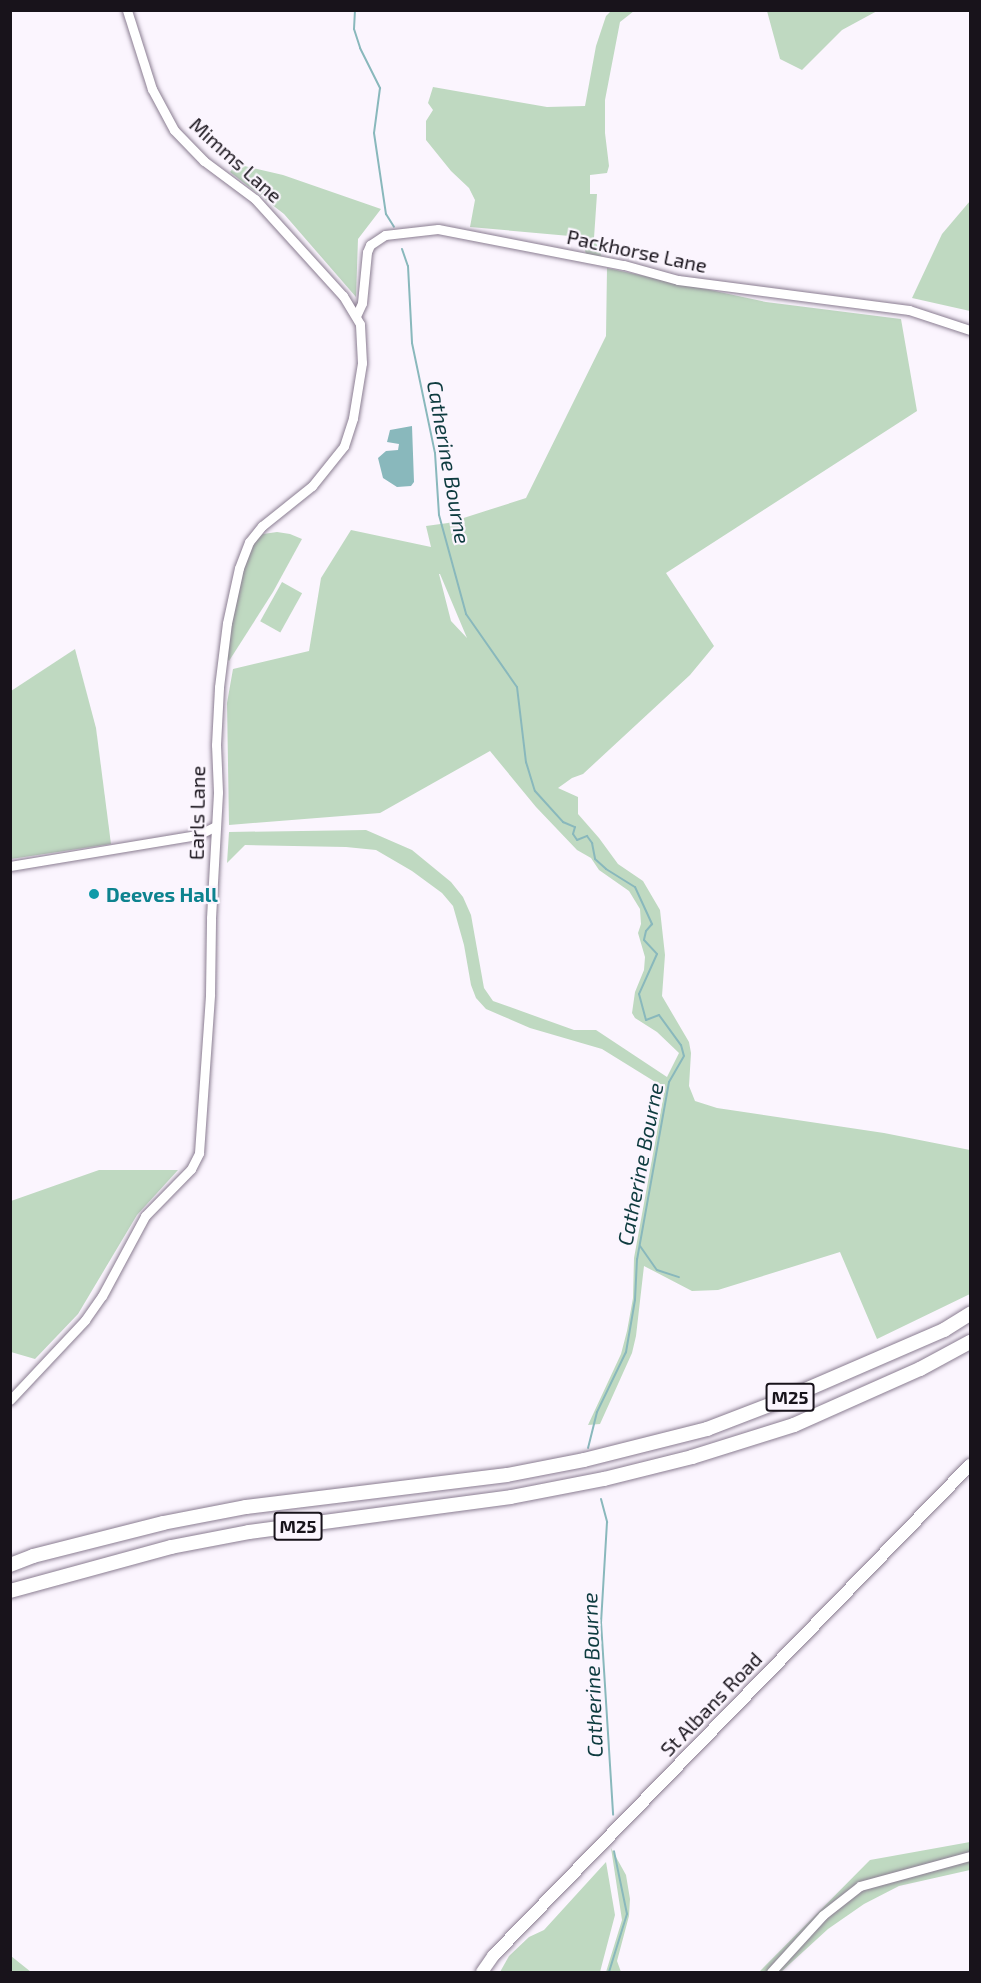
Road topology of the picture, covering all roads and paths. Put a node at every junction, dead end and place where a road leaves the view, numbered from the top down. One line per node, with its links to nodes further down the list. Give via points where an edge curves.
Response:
1 (128, 10): 2 (street, Mimms Lane, via 152,88 174,130 204,161 255,199 343,296)
2 (356, 316): 3 (street, Packhorse Lane, via 362,303 367,252 375,240 385,235 438,229 624,265 678,280 909,310); 4 (street, Earls Lane, via 362,363 344,446 312,486 262,526 249,542 239,568 219,687)
3 (970, 330)
4 (216, 826): 5 (street); 6 (street, Earls Lane)
5 (198, 835): 6 (street); 7 (street)
6 (215, 848): 10 (street, Earls Lane, via 199,1153 191,1169 145,1216 85,1320)
7 (10, 866)
8 (970, 1314): 12 (highway, M25, via 944,1330 707,1429 507,1475 246,1507 163,1523)
9 (970, 1342): 13 (highway, M25, via 920,1369 794,1425 692,1457 604,1479 448,1507 249,1532 171,1547)
10 (10, 1400)
11 (970, 1465): 15 (main road, St Albans Road, via 493,1956)
12 (10, 1565)
13 (10, 1591)
14 (970, 1856): 16 (street, via 860,1886 824,1915)
15 (482, 1972)
16 (771, 1972)

